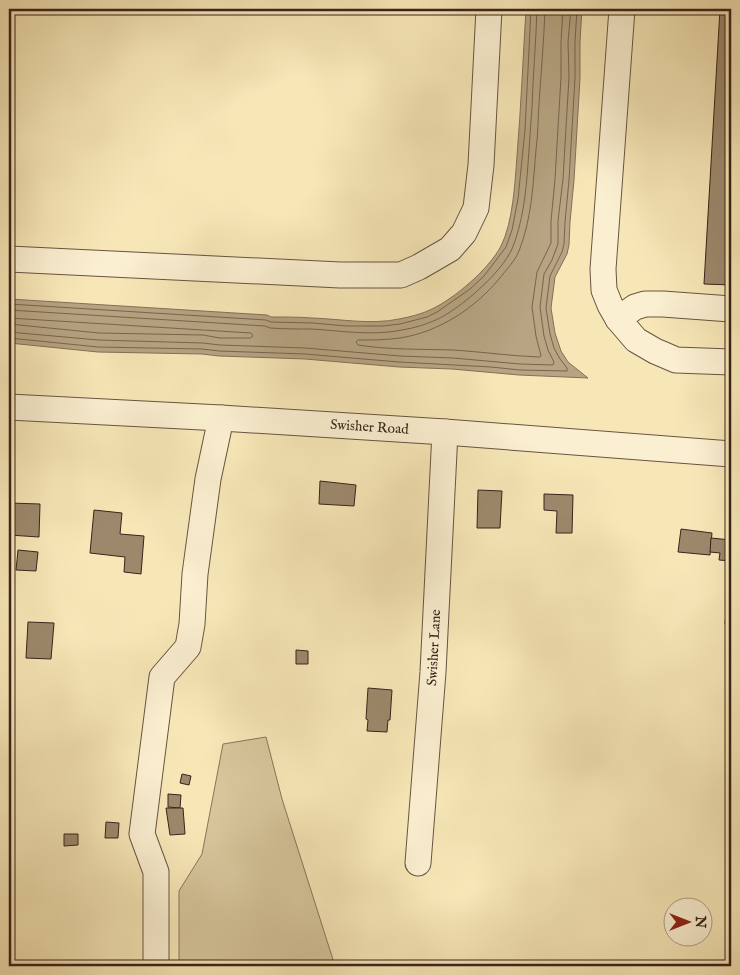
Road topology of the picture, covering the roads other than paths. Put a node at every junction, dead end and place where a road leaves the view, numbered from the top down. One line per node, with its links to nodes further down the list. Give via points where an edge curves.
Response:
1 (489, 9): 3 (street, via 476,208 464,233 450,249 419,267 401,275 340,275)
2 (622, 9): 5 (street, via 602,269 604,290)
3 (9, 258)
4 (731, 309): 5 (street, via 645,304)
5 (618, 318): 6 (street, via 636,340 655,352 676,360)
6 (731, 362)
7 (9, 407): 8 (street, Swisher Road)
8 (221, 418): 9 (street, Swisher Road); 12 (street, via 207,489 188,647 162,677 142,834 156,872)
9 (445, 432): 10 (street, Swisher Road); 11 (street, Swisher Lane, via 433,672)
10 (731, 454)
11 (418, 863)
12 (156, 966)

